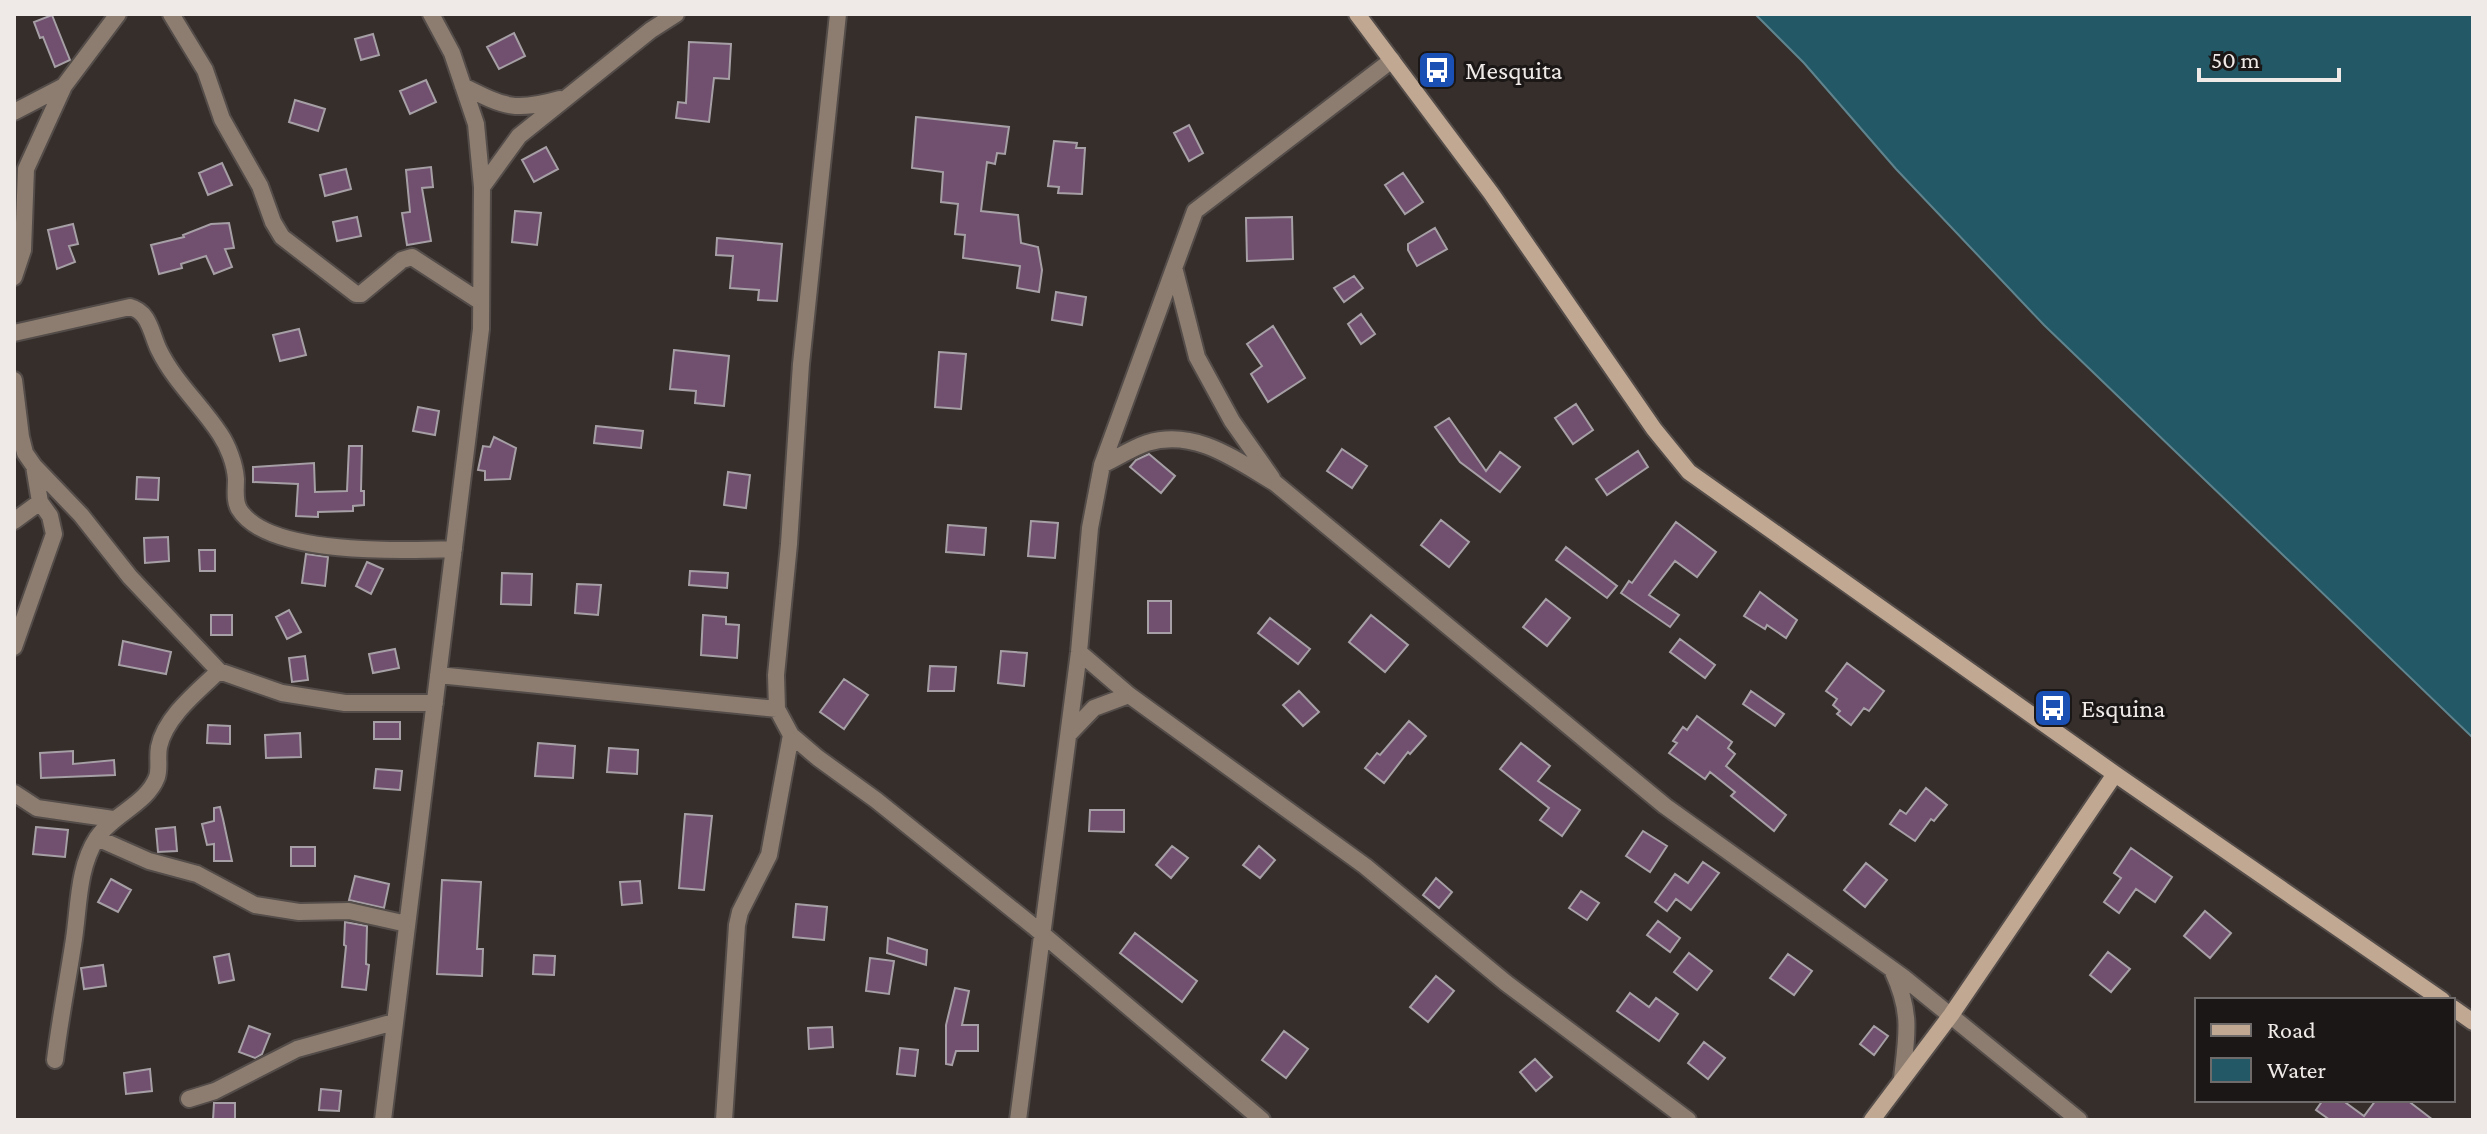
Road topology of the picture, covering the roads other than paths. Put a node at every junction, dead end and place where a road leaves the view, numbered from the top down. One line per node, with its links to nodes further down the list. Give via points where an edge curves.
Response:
1 (118, 14): 8 (street)
2 (171, 14): 15 (street, via 205,70 222,119 282,237 356,294 412,257)
3 (431, 14): 9 (street)
4 (676, 14): 10 (street)
5 (838, 14): 30 (street, via 801,364)
6 (1357, 14): 7 (street)
7 (1392, 60): 13 (street, via 1195,211); 33 (street, via 1689,472)
8 (64, 86): 11 (street); 14 (street, via 26,169 23,250)
9 (463, 86): 10 (street, via 512,108); 12 (street, via 476,124)
10 (566, 97): 12 (street, via 519,136)
11 (14, 112)
12 (482, 187): 15 (street)
13 (1175, 271): 18 (street); 20 (street, via 1197,357)
14 (14, 277)
15 (481, 302): 23 (street)
16 (14, 333): 23 (street, via 138,309 160,352 220,434 234,465 237,506 257,527 352,549)
17 (14, 380): 19 (street, via 21,437)
18 (1102, 465): 20 (street, via 1145,444 1178,438 1215,448); 25 (street, via 1090,528)
19 (34, 466): 21 (street); 26 (street)
20 (1275, 483): 39 (street, via 1665,806)
21 (40, 502): 22 (street); 24 (street, via 54,534)
22 (14, 521)
23 (454, 549): 27 (street)
24 (14, 647)
25 (1079, 652): 28 (street); 32 (street)
26 (219, 671): 29 (street, via 282,693 345,703); 35 (street, via 169,725 159,746 157,778 145,796)
27 (438, 675): 29 (street); 30 (street)
28 (1129, 695): 32 (street, via 1094,708); 52 (street, via 1365,866 1506,983)
29 (435, 703): 37 (street)
30 (777, 709): 31 (street)
31 (791, 735): 38 (street); 49 (street, via 769,855 737,925)
32 (1068, 735): 38 (street)
33 (2115, 774): 40 (street); 42 (street)
34 (14, 793): 35 (street, via 37,808)
35 (113, 819): 36 (street)
36 (97, 838): 37 (street, via 149,861 197,874 255,905 299,912 349,911); 45 (street, via 78,898)
37 (407, 924): 43 (street)
38 (1043, 935): 50 (street); 51 (street)
39 (1893, 970): 42 (street); 46 (street, via 1908,1011)
40 (2439, 998)
41 (2455, 1009): 44 (street)
42 (1951, 1015): 46 (street); 54 (street)
43 (394, 1022): 47 (street, via 297,1049); 48 (street)
44 (2473, 1022)
45 (55, 1060)
46 (1902, 1078): 53 (street)
47 (189, 1099)
48 (383, 1120)
49 (724, 1120)
50 (1018, 1120)
51 (1262, 1120)
52 (1688, 1120)
53 (1872, 1120)
54 (2079, 1120)

